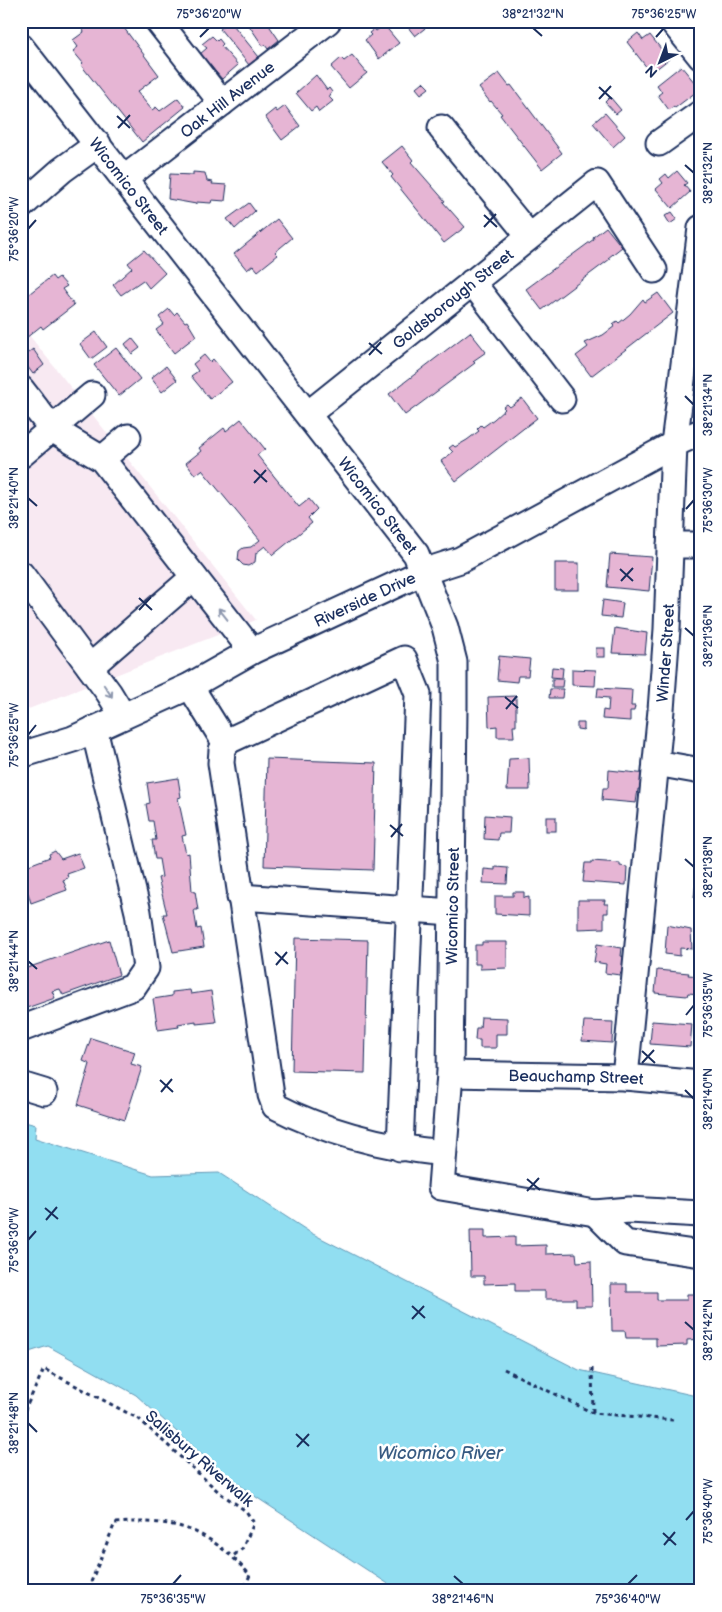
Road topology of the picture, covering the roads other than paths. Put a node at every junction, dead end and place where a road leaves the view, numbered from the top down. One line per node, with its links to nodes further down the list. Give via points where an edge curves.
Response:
1 (158, 21): 6 (street)
2 (328, 21): 6 (street, Oak Hill Avenue)
3 (672, 21): 5 (street)
4 (21, 47): 10 (street, Wicomico Street)
5 (701, 57)
6 (222, 103): 11 (street, Oak Hill Avenue)
7 (701, 113): 9 (street)
8 (440, 128): 14 (street)
9 (659, 143)
10 (98, 144): 11 (street, Wicomico Street); 12 (street)
11 (126, 178): 20 (street, Wicomico Street)
12 (21, 206)
13 (701, 228): 24 (street, Winder Street)
14 (529, 236): 15 (street, Goldsborough Street, via 598,183); 16 (street, Goldsborough Street)
15 (654, 270)
16 (472, 282): 19 (street); 20 (street, Goldsborough Street)
17 (21, 388): 21 (street)
18 (92, 395): 21 (street)
19 (562, 399)
20 (308, 414): 29 (street, Wicomico Street, via 416,554)
21 (52, 429): 25 (street); 26 (street)
22 (701, 432): 24 (street, Riverside Drive)
23 (128, 437): 26 (street)
24 (674, 444): 27 (street, Winder Street); 29 (street, Riverside Drive, via 460,560)
25 (21, 454)
26 (102, 459): 31 (street)
27 (670, 544): 28 (street); 39 (street, Winder Street)
28 (701, 545)
29 (424, 572): 32 (street, Riverside Drive); 43 (street, Wicomico Street, via 446,627 454,662)
30 (21, 574): 33 (street)
31 (194, 576): 32 (street, one-way to 31); 33 (street)
32 (252, 651): 34 (street, Riverside Drive)
33 (90, 667): 35 (street, one-way to 35)
34 (190, 686): 35 (street, Riverside Drive); 37 (street)
35 (123, 716): 36 (street, Riverside Drive)
36 (94, 729): 38 (street, Riverside Drive); 44 (street, via 138,912 146,968 133,987)
37 (226, 744): 41 (street, via 222,750 222,763); 42 (street, via 404,659 418,694)
38 (21, 755)
39 (656, 763): 40 (street); 46 (street, Winder Street)
40 (701, 771)
41 (240, 897): 42 (street); 48 (street, via 275,1106 367,1141)
42 (409, 908): 43 (street); 48 (street)
43 (452, 912): 45 (street, Wicomico Street)
44 (21, 1029)
45 (450, 1074): 46 (street, Beauchamp Street); 49 (street, Wicomico Street)
46 (625, 1076): 47 (street, Beauchamp Street)
47 (701, 1084)
48 (400, 1148): 49 (street)
49 (443, 1153): 50 (street, Wicomico Street, via 440,1187)
50 (595, 1213): 51 (street, via 629,1210); 52 (street, via 625,1243)
51 (701, 1214)
52 (701, 1254)

